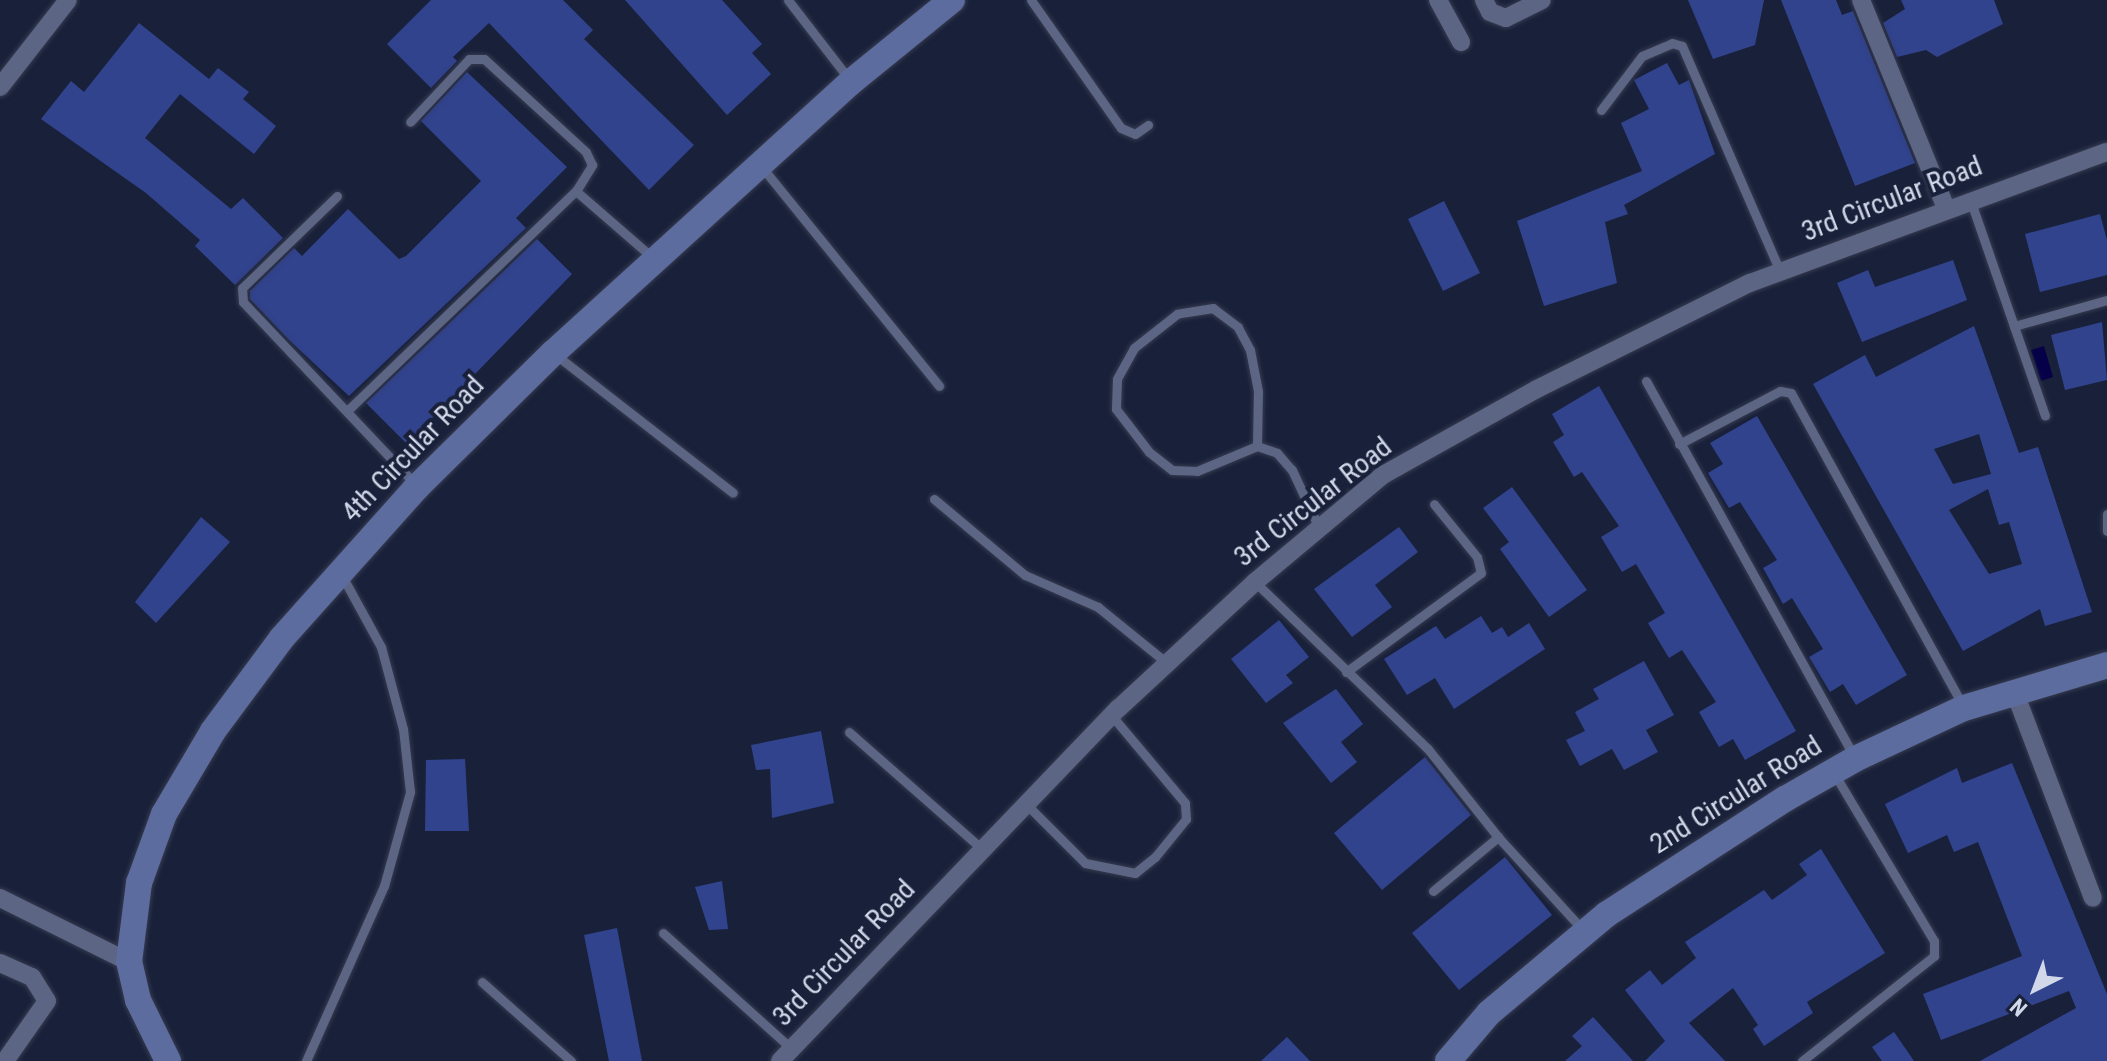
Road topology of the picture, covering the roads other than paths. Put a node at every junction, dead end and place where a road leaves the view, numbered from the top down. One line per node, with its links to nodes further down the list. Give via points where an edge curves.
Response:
1 (68, 0): 11 (street)
2 (788, 0): 10 (lane)
3 (952, 0): 10 (street, 4th Circular Road)
4 (1031, 0): 14 (lane, via 1121,128 1135,134)
5 (1438, 0): 9 (street)
6 (1484, 0): 7 (street, via 1490,12 1506,18)
7 (1542, 0)
8 (1861, 0): 20 (street)
9 (1461, 42)
10 (851, 82): 16 (street, 4th Circular Road)
11 (0, 87)
12 (1601, 110): 22 (lane, via 1642,56 1672,43 1682,46)
13 (410, 122): 17 (lane, via 469,59 484,59 586,152 590,176)
14 (1148, 125)
15 (2107, 152): 19 (street, 3rd Circular Road)
16 (761, 166): 21 (street, 4th Circular Road); 27 (lane)
17 (576, 191): 21 (lane); 28 (lane)
18 (337, 196): 28 (lane, via 242,288 243,302)
19 (1969, 199): 20 (street, 3rd Circular Road); 24 (lane)
20 (1946, 208): 22 (street, 3rd Circular Road)
21 (653, 258): 25 (street, 4th Circular Road)
22 (1780, 271): 37 (street, 3rd Circular Road, via 1498,411 1383,475)
23 (2107, 300): 24 (lane)
24 (2014, 326): 29 (lane)
25 (553, 353): 32 (street, 4th Circular Road); 33 (lane)
26 (1646, 381): 30 (lane)
27 (939, 386)
28 (347, 411): 32 (lane)
29 (2045, 416)
30 (1679, 444): 45 (lane, via 1780,391 1791,393); 48 (lane)
31 (1257, 446): 31 (lane, via 1197,471 1172,470 1149,452 1116,409 1117,379 1134,348 1177,314 1213,308 1238,327 1250,350 1258,391); 37 (lane, via 1277,453 1292,470)
32 (417, 487): 39 (street, 4th Circular Road)
33 (733, 493)
34 (934, 499): 41 (lane, via 1025,575 1098,607)
35 (1434, 504): 43 (lane, via 1477,557 1481,573)
36 (2107, 514): 38 (lane)
37 (1319, 528): 40 (street, 3rd Circular Road)
38 (2107, 531)
39 (340, 573): 57 (street, 4th Circular Road, via 282,638 213,731 164,814 139,883); 63 (lane, via 381,647 403,729 410,792 384,886)
40 (1255, 582): 41 (street, 3rd Circular Road); 43 (lane)
41 (1167, 663): 46 (street, 3rd Circular Road)
42 (2107, 665): 44 (street, 2nd Circular Road)
43 (1346, 672): 50 (lane, via 1428,749)
44 (2015, 693): 45 (street, 2nd Circular Road); 54 (street)
45 (1964, 708): 48 (street, 2nd Circular Road)
46 (1112, 716): 49 (street, 3rd Circular Road); 49 (lane, via 1185,803 1186,819 1155,857 1135,873 1085,863)
47 (849, 732): 51 (lane)
48 (1844, 766): 56 (street, 2nd Circular Road); 66 (lane, via 1934,941 1934,956)
49 (1026, 804): 51 (street, 3rd Circular Road)
50 (1498, 837): 52 (lane); 56 (lane)
51 (982, 849): 60 (street, 3rd Circular Road)
52 (1433, 891)
53 (0, 898): 57 (street)
54 (2093, 898)
55 (663, 933): 60 (lane)
56 (1585, 933): 65 (street, 2nd Circular Road, via 1489,1013)
57 (129, 962): 62 (street, 4th Circular Road, via 138,1000)
58 (0, 963): 61 (street, via 32,977 47,1001)
59 (482, 982): 64 (lane)
60 (786, 1055)
61 (5, 1061)
62 (168, 1061)
63 (306, 1061)
64 (571, 1061)
65 (1448, 1061)
66 (1802, 1061)

